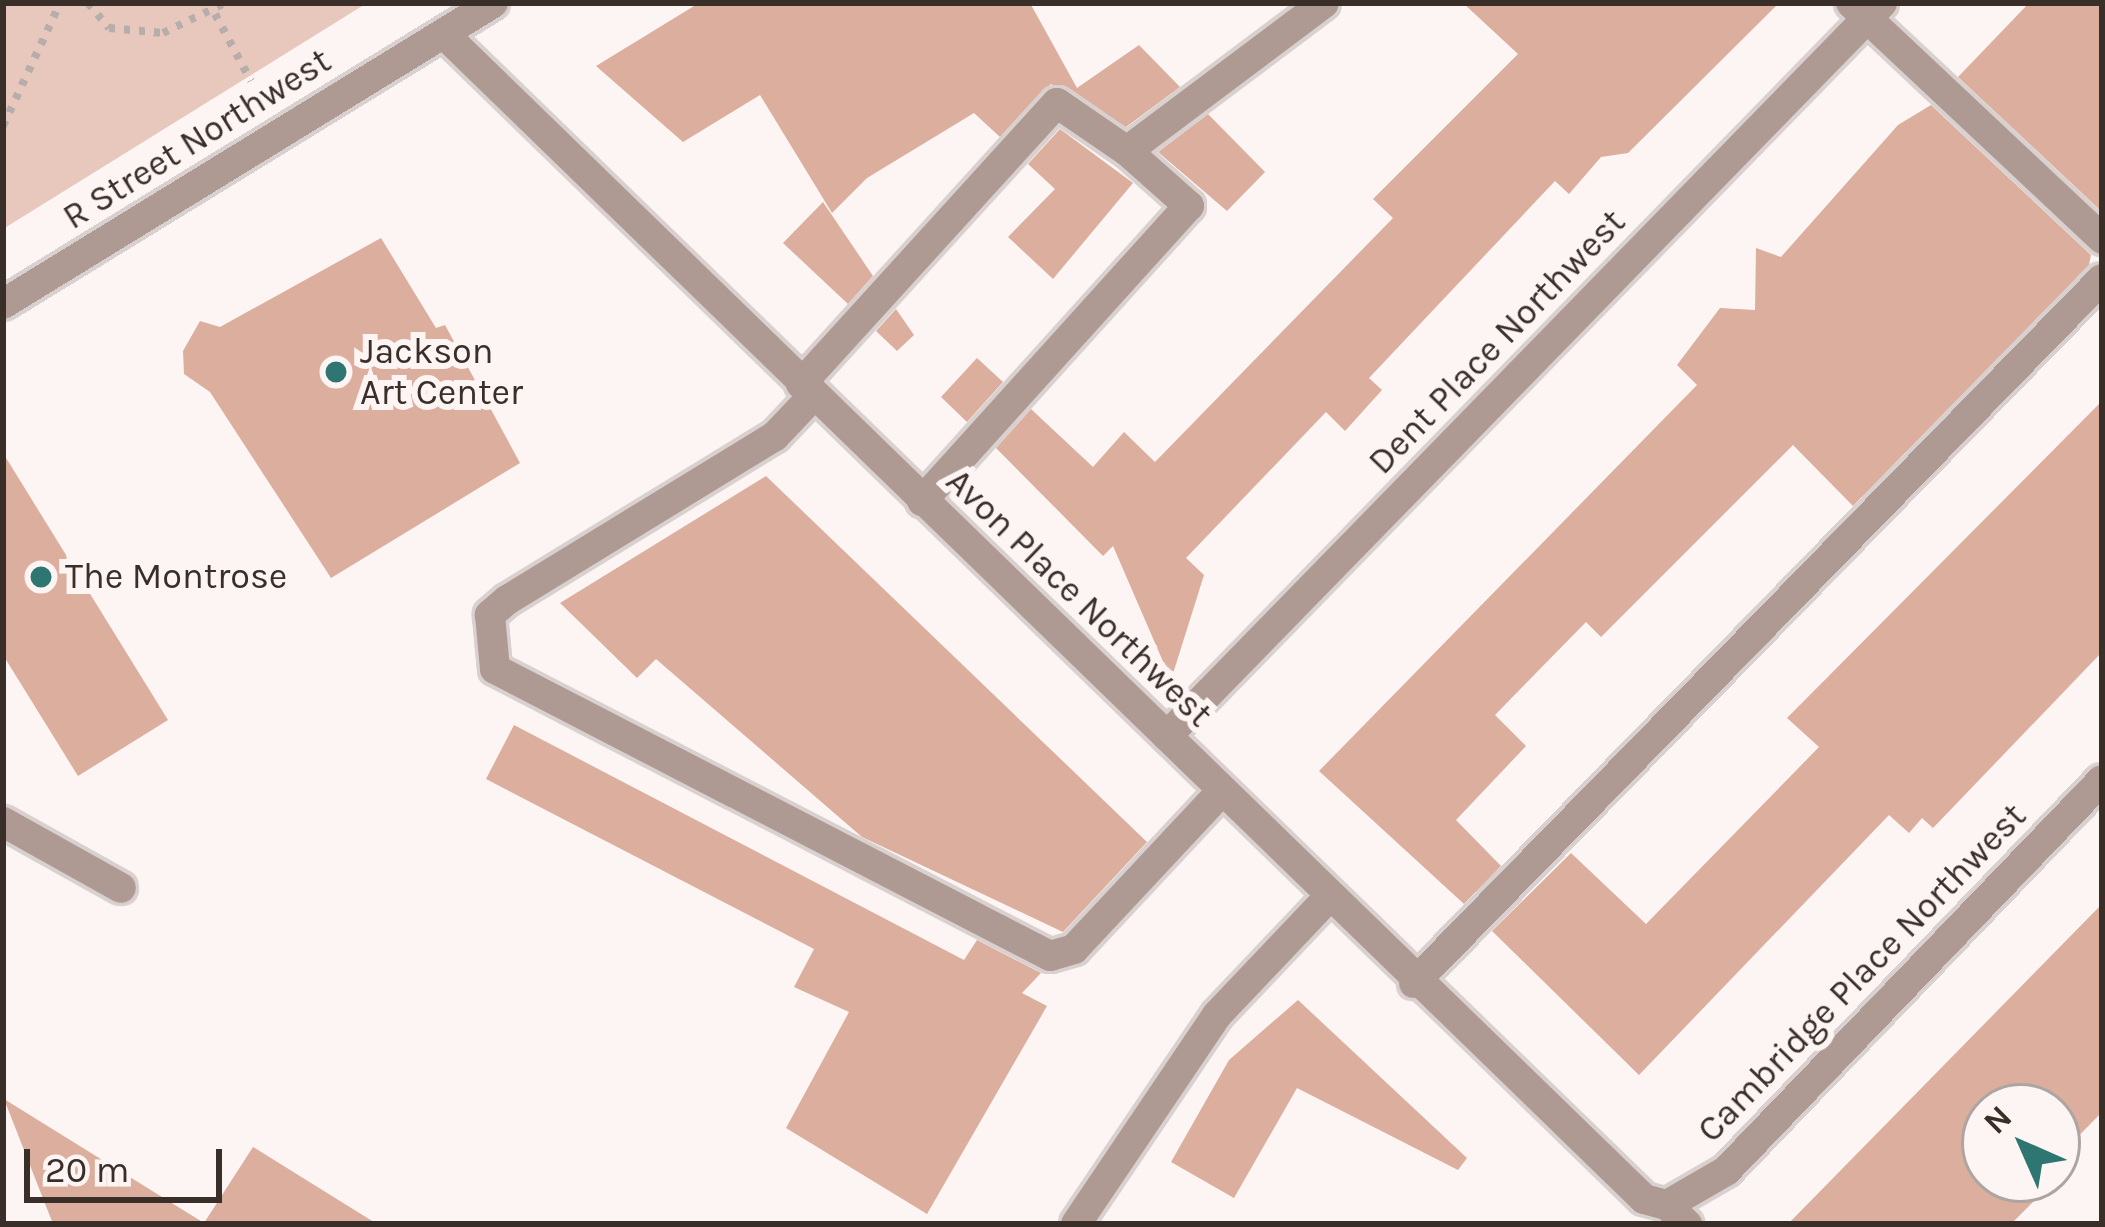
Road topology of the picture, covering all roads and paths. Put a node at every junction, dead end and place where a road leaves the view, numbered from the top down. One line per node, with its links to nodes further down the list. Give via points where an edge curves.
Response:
1 (60, 3): 10 (path)
2 (88, 3): 7 (path, via 109,28 163,33)
3 (225, 3): 7 (path)
4 (493, 3): 8 (street, R Street Northwest)
5 (1324, 3): 11 (street)
6 (1866, 8): 12 (street); 17 (street, Dent Place Northwest)
7 (215, 14): 9 (path)
8 (444, 34): 14 (street, R Street Northwest); 15 (street, Avon Place Northwest)
9 (251, 81)
10 (3, 125)
11 (1127, 151): 15 (street, via 1057,103 833,335); 16 (street, via 1189,206)
12 (2102, 239)
13 (2102, 279): 23 (street)
14 (3, 304)
15 (807, 390): 16 (street, Avon Place Northwest); 19 (street, via 775,436 490,615 495,669 1050,956 1074,949)
16 (922, 501): 17 (street, Avon Place Northwest)
17 (1167, 736): 19 (street, Avon Place Northwest)
18 (2102, 780): 24 (street, Cambridge Place Northwest)
19 (1222, 791): 22 (street, Avon Place Northwest)
20 (3, 822): 21 (street)
21 (122, 888)
22 (1329, 897): 23 (street, Avon Place Northwest); 25 (street, via 1204,1032)
23 (1414, 982): 24 (street, Avon Place Northwest, via 1601,1167)
24 (1677, 1214)
25 (1076, 1224)

